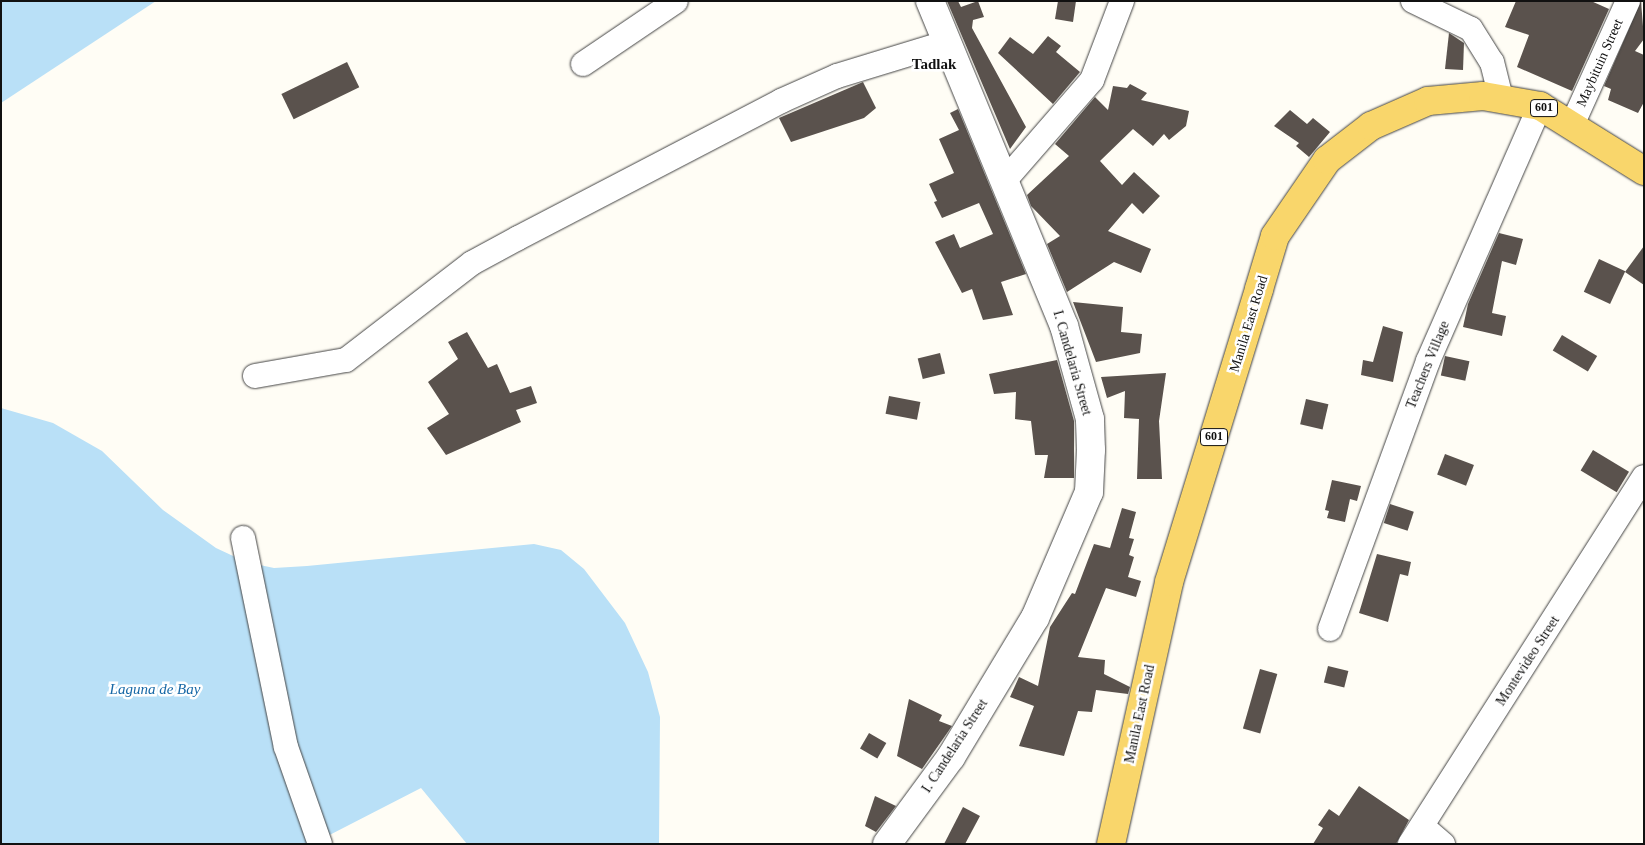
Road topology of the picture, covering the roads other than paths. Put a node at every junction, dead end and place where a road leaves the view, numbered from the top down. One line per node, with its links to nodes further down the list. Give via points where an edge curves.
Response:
1 (676, 1): 7 (street)
2 (930, 1): 6 (street, I. Candelaria Street)
3 (1122, 1): 12 (street, via 1092,80)
4 (1413, 1): 8 (street, via 1471,29 1492,62)
5 (1628, 1): 10 (street, Maybituin Street)
6 (945, 43): 12 (street, I. Candelaria Street); 13 (street, via 838,76 781,101 518,238 472,263 346,360)
7 (583, 64)
8 (1501, 99): 9 (main road, Manila East Road / 601); 20 (main road, Manila East Road / 601, via 1483,96 1428,101 1370,126 1327,160 1276,236 1169,582)
9 (1540, 106): 10 (main road, Manila East Road / 601); 16 (street, Teachers Village, via 1428,361)
10 (1572, 125): 11 (main road, Manila East Road / 601)
11 (1644, 171)
12 (1006, 179): 19 (street, I. Candelaria Street, via 1064,326 1090,419 1089,492 1035,618 952,757)
13 (255, 376)
14 (1644, 477): 17 (street, Montevideo Street)
15 (243, 538): 18 (street, via 286,747)
16 (1330, 629)
17 (1416, 835): 21 (street)
18 (320, 844)
19 (887, 844)
20 (1111, 844)
21 (1443, 844)

